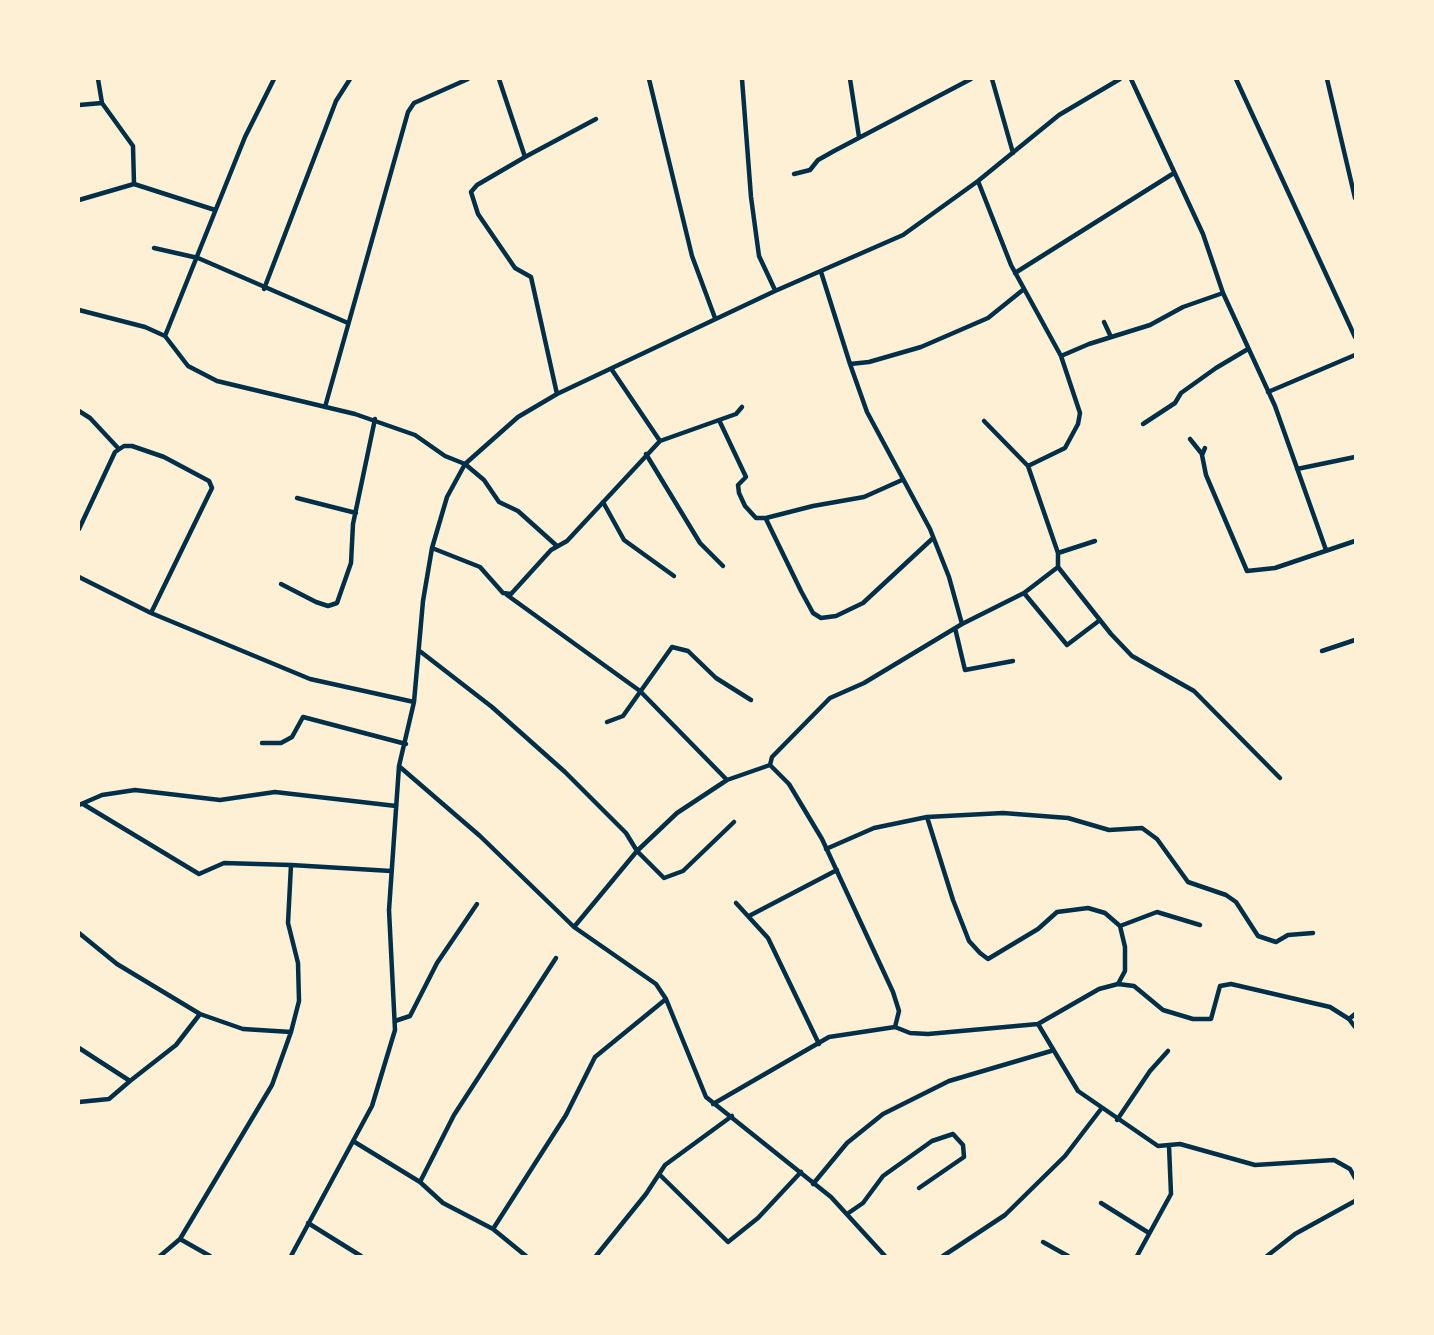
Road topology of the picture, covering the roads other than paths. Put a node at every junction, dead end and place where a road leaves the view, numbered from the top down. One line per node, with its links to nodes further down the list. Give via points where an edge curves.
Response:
1 (98, 79): 15 (street)
2 (274, 79): 27 (street)
3 (350, 79): 32 (street, via 336,101)
4 (468, 79): 38 (street, via 414,103 408,112)
5 (499, 79): 20 (street)
6 (649, 79): 37 (street, via 692,256)
7 (742, 79): 34 (street, via 758,256)
8 (850, 79): 18 (street)
9 (971, 79): 18 (street)
10 (992, 79): 19 (street)
11 (1119, 79): 19 (street, via 1059,115)
12 (1131, 79): 21 (street)
13 (1236, 79): 42 (street)
14 (1327, 79): 25 (street)
15 (102, 103): 16 (street); 24 (street, via 133,146)
16 (79, 105)
17 (596, 119): 20 (street)
18 (859, 137): 22 (street, via 818,160 810,170)
19 (1013, 153): 23 (street)
20 (524, 157): 49 (street, via 471,192 478,214 516,268 531,276)
21 (1174, 173): 31 (street); 35 (street, via 1212,256)
22 (794, 174)
23 (978, 181): 30 (street, via 903,234); 31 (street)
24 (134, 184): 26 (street); 27 (street)
25 (1355, 198)
26 (79, 200)
27 (215, 210): 29 (street)
28 (154, 248): 29 (street)
29 (198, 258): 32 (street); 40 (street)
30 (821, 272): 34 (street); 46 (street)
31 (1015, 274): 33 (street)
32 (264, 289): 38 (street)
33 (1024, 289): 45 (street); 46 (street, via 988,318 921,347)
34 (775, 290): 37 (street)
35 (1223, 293): 41 (street); 43 (street)
36 (79, 310): 40 (street)
37 (715, 318): 47 (street)
38 (348, 323): 50 (street)
39 (1104, 323): 41 (street)
40 (165, 336): 50 (street, via 188,366 216,381)
41 (1111, 337): 45 (street)
42 (1355, 337)
43 (1248, 349): 48 (street); 56 (street)
44 (1355, 355): 48 (street)
45 (1061, 356): 65 (street, via 1079,405 1078,424 1065,448)
46 (850, 364): 67 (street, via 867,412)
47 (612, 370): 49 (street); 58 (street)
48 (1268, 392): 66 (street)
49 (557, 394): 64 (street, via 518,417)
50 (325, 407): 53 (street)
51 (742, 407): 54 (street)
52 (79, 411): 59 (street)
53 (375, 419): 64 (street, via 415,435); 70 (street)
54 (719, 421): 58 (street); 71 (street, via 746,477 738,485 745,506 756,518)
55 (984, 421): 65 (street)
56 (1143, 424)
57 (1190, 439): 62 (street)
58 (660, 441): 61 (street)
59 (118, 448): 72 (street); 87 (street, via 132,446 164,457 206,478 212,488)
60 (1205, 448): 62 (street)
61 (646, 454): 69 (street); 80 (street, via 700,543)
62 (1202, 455): 78 (street, via 1207,478 1247,571 1275,568)
63 (1355, 457): 66 (street)
64 (464, 464): 76 (street, via 484,480 499,502 518,512); 77 (street, via 447,497)
65 (1028, 466): 79 (street)
66 (1297, 469): 78 (street)
67 (902, 480): 71 (street, via 864,498); 73 (street)
68 (297, 498): 70 (street)
69 (603, 502): 76 (street); 82 (street, via 624,540)
70 (356, 513): 84 (street, via 351,563 337,603 316,602)
71 (766, 518): 73 (street, via 813,613 821,618 843,614 863,603)
72 (79, 529)
73 (932, 539): 89 (street)
74 (1095, 541): 79 (street)
75 (1355, 541): 78 (street)
76 (557, 546): 86 (street)
77 (432, 548): 86 (street, via 480,567); 92 (street)
78 (1326, 550)
79 (1058, 553): 81 (street)
80 (723, 566)
81 (1058, 567): 85 (street); 88 (street)
82 (674, 576)
83 (79, 577): 87 (street)
84 (281, 584)
85 (1024, 593): 88 (street, via 1066,645); 89 (street)
86 (507, 595): 95 (street)
87 (151, 613): 97 (street, via 310,679)
88 (1100, 620): 103 (street, via 1132,656 1194,691)
89 (962, 624): 90 (street)
90 (955, 628): 94 (street, via 965,670); 101 (street, via 864,683 830,698 772,757)
91 (1355, 640): 93 (street)
92 (420, 651): 97 (street); 110 (street, via 518,729 626,833)
93 (1322, 651)
94 (1013, 661)
95 (640, 691): 96 (street, via 672,647 677,647); 98 (street, via 623,716); 104 (street)
96 (751, 700)
97 (414, 702): 100 (street)
98 (607, 722)
99 (262, 743): 100 (street, via 281,743 292,737 303,717)
100 (406, 744): 102 (street)
101 (770, 765): 104 (street); 109 (street, via 789,784)
102 (399, 766): 106 (street); 119 (street, via 480,836)
103 (1280, 778)
104 (727, 780): 110 (street, via 677,813)
105 (80, 804): 106 (street, via 135,790 220,800 275,792); 111 (street, via 199,874 224,863)
106 (396, 806): 112 (street)
107 (927, 817): 109 (street, via 874,828); 118 (street, via 969,941 988,959 1067,909 1105,913); 121 (street, via 1003,813 1068,818 1110,830 1142,828 1157,839 1188,882 1236,902 1258,936 1276,942 1288,935)
108 (734, 822): 110 (street, via 683,871 664,878)
109 (826, 849): 113 (street)
110 (637, 851): 119 (street)
111 (291, 865): 112 (street); 132 (street, via 288,923 298,963 299,1000)
112 (391, 870): 128 (street)
113 (837, 870): 116 (street); 130 (street, via 893,992 899,1011)
114 (736, 903): 116 (street)
115 (477, 904): 128 (street, via 410,1016)
116 (749, 916): 133 (street, via 768,938)
117 (1200, 925): 118 (street, via 1157,912)
118 (1120, 926): 123 (street, via 1125,971)
119 (573, 927): 124 (street, via 656,984)
120 (79, 933): 125 (street, via 117,964)
121 (1313, 933)
122 (556, 958): 148 (street, via 454,1115)
123 (1118, 984): 127 (street, via 1134,986 1163,1010 1193,1019 1211,1019 1220,986 1231,985 1330,1007); 129 (street, via 1099,989)
124 (666, 999): 139 (street, via 706,1097); 155 (street, via 595,1057 566,1115)
125 (200, 1014): 132 (street, via 243,1028); 137 (street, via 176,1045)
126 (1355, 1014): 127 (street)
127 (1349, 1019): 131 (street)
128 (395, 1021): 143 (street, via 376,1096)
129 (1038, 1024): 130 (street, via 928,1034); 135 (street)
130 (895, 1027): 133 (street, via 829,1037)
131 (1355, 1027)
132 (291, 1032): 157 (street, via 272,1085)
133 (819, 1044): 139 (street)
134 (79, 1048): 137 (street)
135 (1051, 1051): 140 (street, via 1078,1091); 149 (street, via 949,1081 883,1114 847,1143)
136 (1168, 1051): 142 (street)
137 (130, 1082): 138 (street, via 109,1099)
138 (79, 1102)
139 (713, 1104): 141 (street)
140 (1101, 1110): 142 (street); 166 (street, via 1065,1156 1005,1215)
141 (732, 1116): 145 (street); 146 (street, via 670,1160)
142 (1117, 1120): 144 (street, via 1158,1146)
143 (354, 1141): 148 (street); 154 (street)
144 (1169, 1146): 147 (street, via 1180,1144 1255,1166 1334,1160 1350,1169); 156 (street, via 1171,1194)
145 (801, 1172): 146 (street, via 728,1242); 149 (street)
146 (659, 1174): 164 (street)
147 (1355, 1178)
148 (420, 1182): 155 (street, via 443,1203)
149 (813, 1184): 153 (street)
150 (919, 1188): 153 (street, via 964,1157 963,1144 953,1134 932,1140 883,1176 863,1203)
151 (1355, 1201): 169 (street, via 1295,1234)
152 (1101, 1203): 156 (street)
153 (846, 1214): 165 (street)
154 (308, 1223): 161 (street); 162 (street)
155 (493, 1229): 163 (street)
156 (1149, 1233): 168 (street)
157 (180, 1239): 159 (street); 160 (street)
158 (1043, 1242): 167 (street)
159 (160, 1256)
160 (210, 1256)
161 (291, 1256)
162 (361, 1256)
163 (526, 1256)
164 (596, 1256)
165 (885, 1256)
166 (943, 1256)
167 (1068, 1256)
168 (1137, 1256)
169 (1268, 1256)

